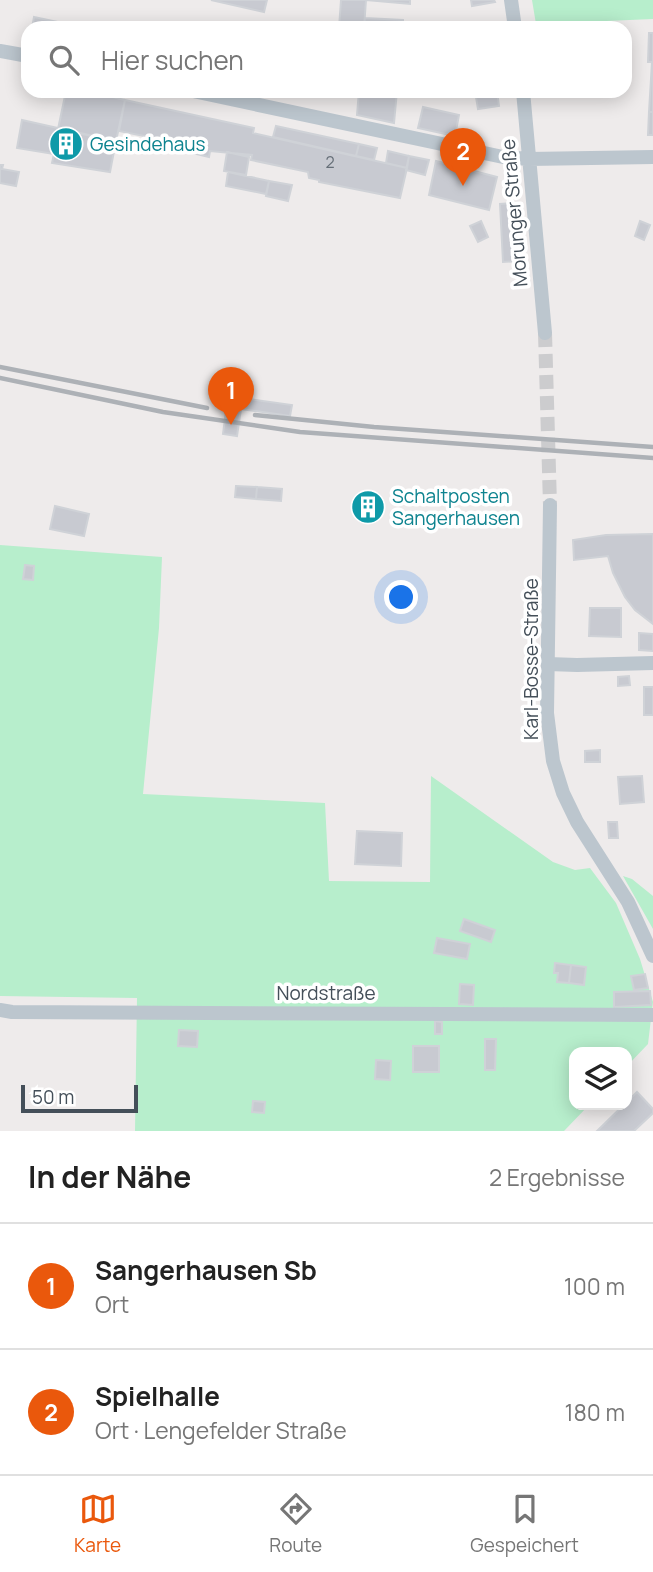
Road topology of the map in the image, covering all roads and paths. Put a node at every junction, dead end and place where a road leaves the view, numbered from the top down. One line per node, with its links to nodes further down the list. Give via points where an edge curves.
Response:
1 (510, 0): 2 (street)
2 (514, 21)
3 (0, 51): 4 (street)
4 (21, 54)
5 (225, 98): 8 (street)
6 (524, 98): 8 (street, Morunger Straße)
7 (653, 157): 8 (street)
8 (529, 159): 9 (street, Morunger Straße)
9 (545, 333)
10 (550, 505): 12 (street, Karl-Bosse-Straße)
11 (653, 663): 12 (street)
12 (548, 664): 13 (street, Karl-Bosse-Straße, via 548,728 557,777)
13 (653, 956)
14 (0, 1010): 15 (street, Nordstraße)
15 (653, 1015)

